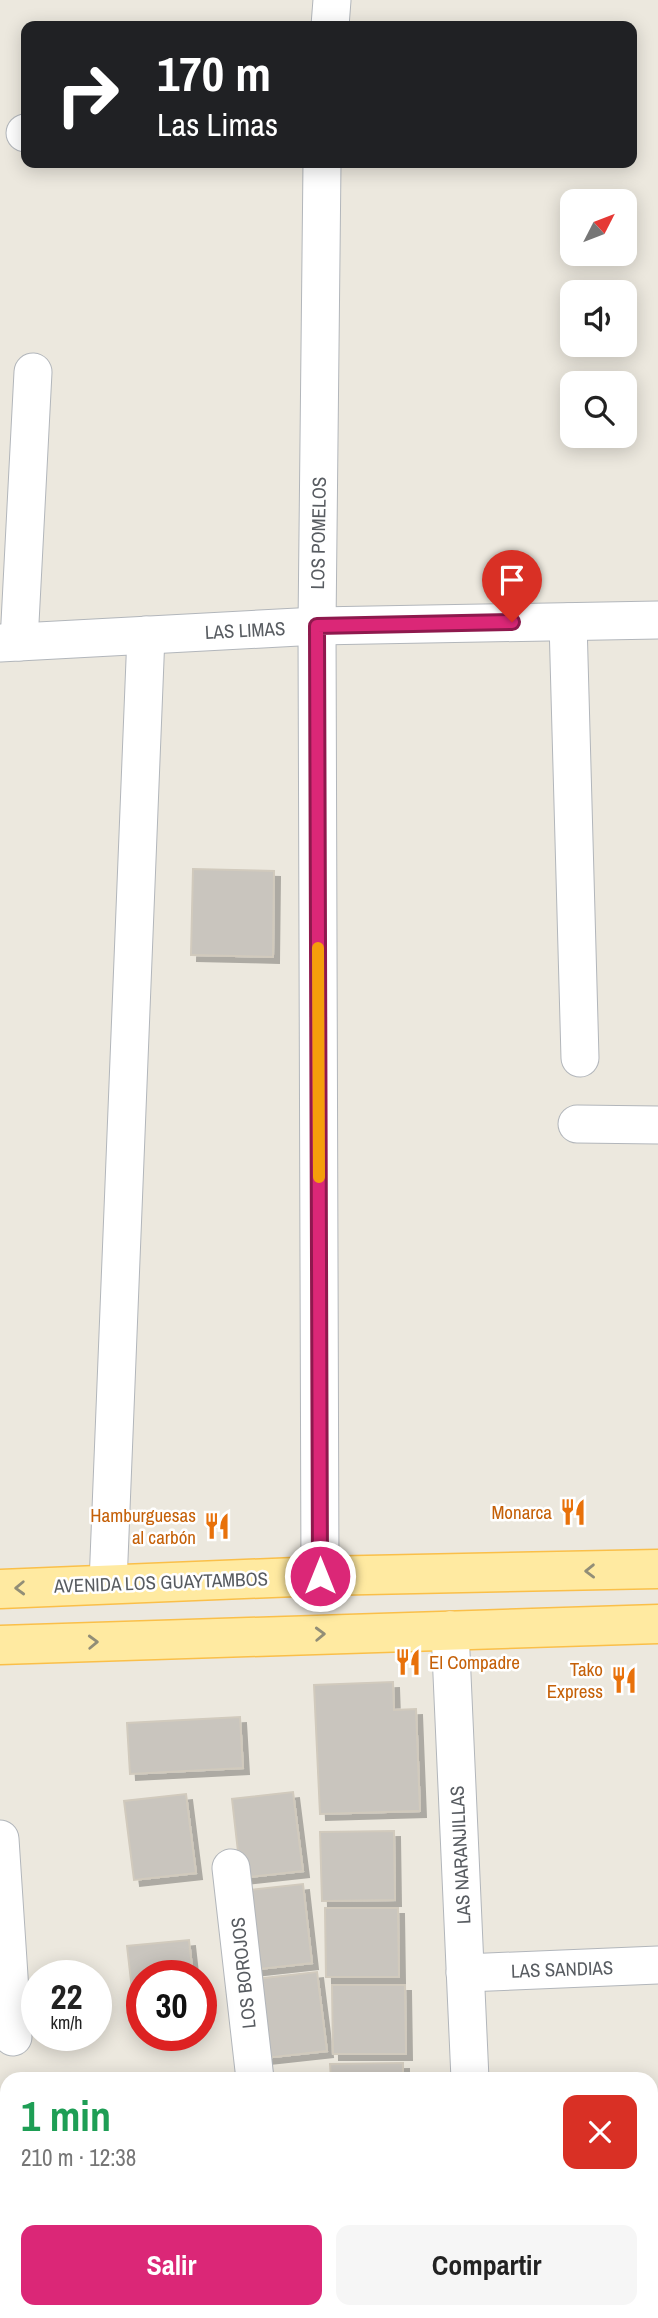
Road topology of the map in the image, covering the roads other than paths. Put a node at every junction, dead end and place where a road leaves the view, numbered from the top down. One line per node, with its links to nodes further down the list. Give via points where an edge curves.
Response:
1 (332, 0): 2 (street)
2 (330, 21)
3 (322, 168): 7 (street, LOS POMELOS)
4 (33, 372): 9 (street)
5 (658, 620): 6 (street, LAS LIMAS)
6 (568, 622): 7 (street, LAS LIMAS); 10 (street)
7 (317, 626): 8 (street, LAS LIMAS); 14 (street, LOS POMELOS)
8 (146, 635): 9 (street, LAS LIMAS); 15 (street)
9 (9, 642)
10 (580, 1058)
11 (577, 1124): 12 (street)
12 (658, 1125)
13 (658, 1569): 14 (main road, AVENIDA LOS GUAYTAMBOS, one-way to 14)
14 (320, 1576): 15 (main road, AVENIDA LOS GUAYTAMBOS)
15 (108, 1584): 16 (main road, AVENIDA LOS GUAYTAMBOS, one-way to 16)
16 (0, 1589)
17 (658, 1624): 18 (main road)
18 (450, 1630): 19 (main road, one-way to 18); 23 (street, LAS NARANJILLAS)
19 (0, 1644)
20 (0, 1839): 24 (street)
21 (232, 1868): 25 (street, LOS BOROJOS)
22 (658, 1965): 23 (street, LAS SANDIAS)
23 (465, 1973): 26 (street, LAS NARANJILLAS)
24 (13, 2037)
25 (254, 2072)
26 (470, 2072)

